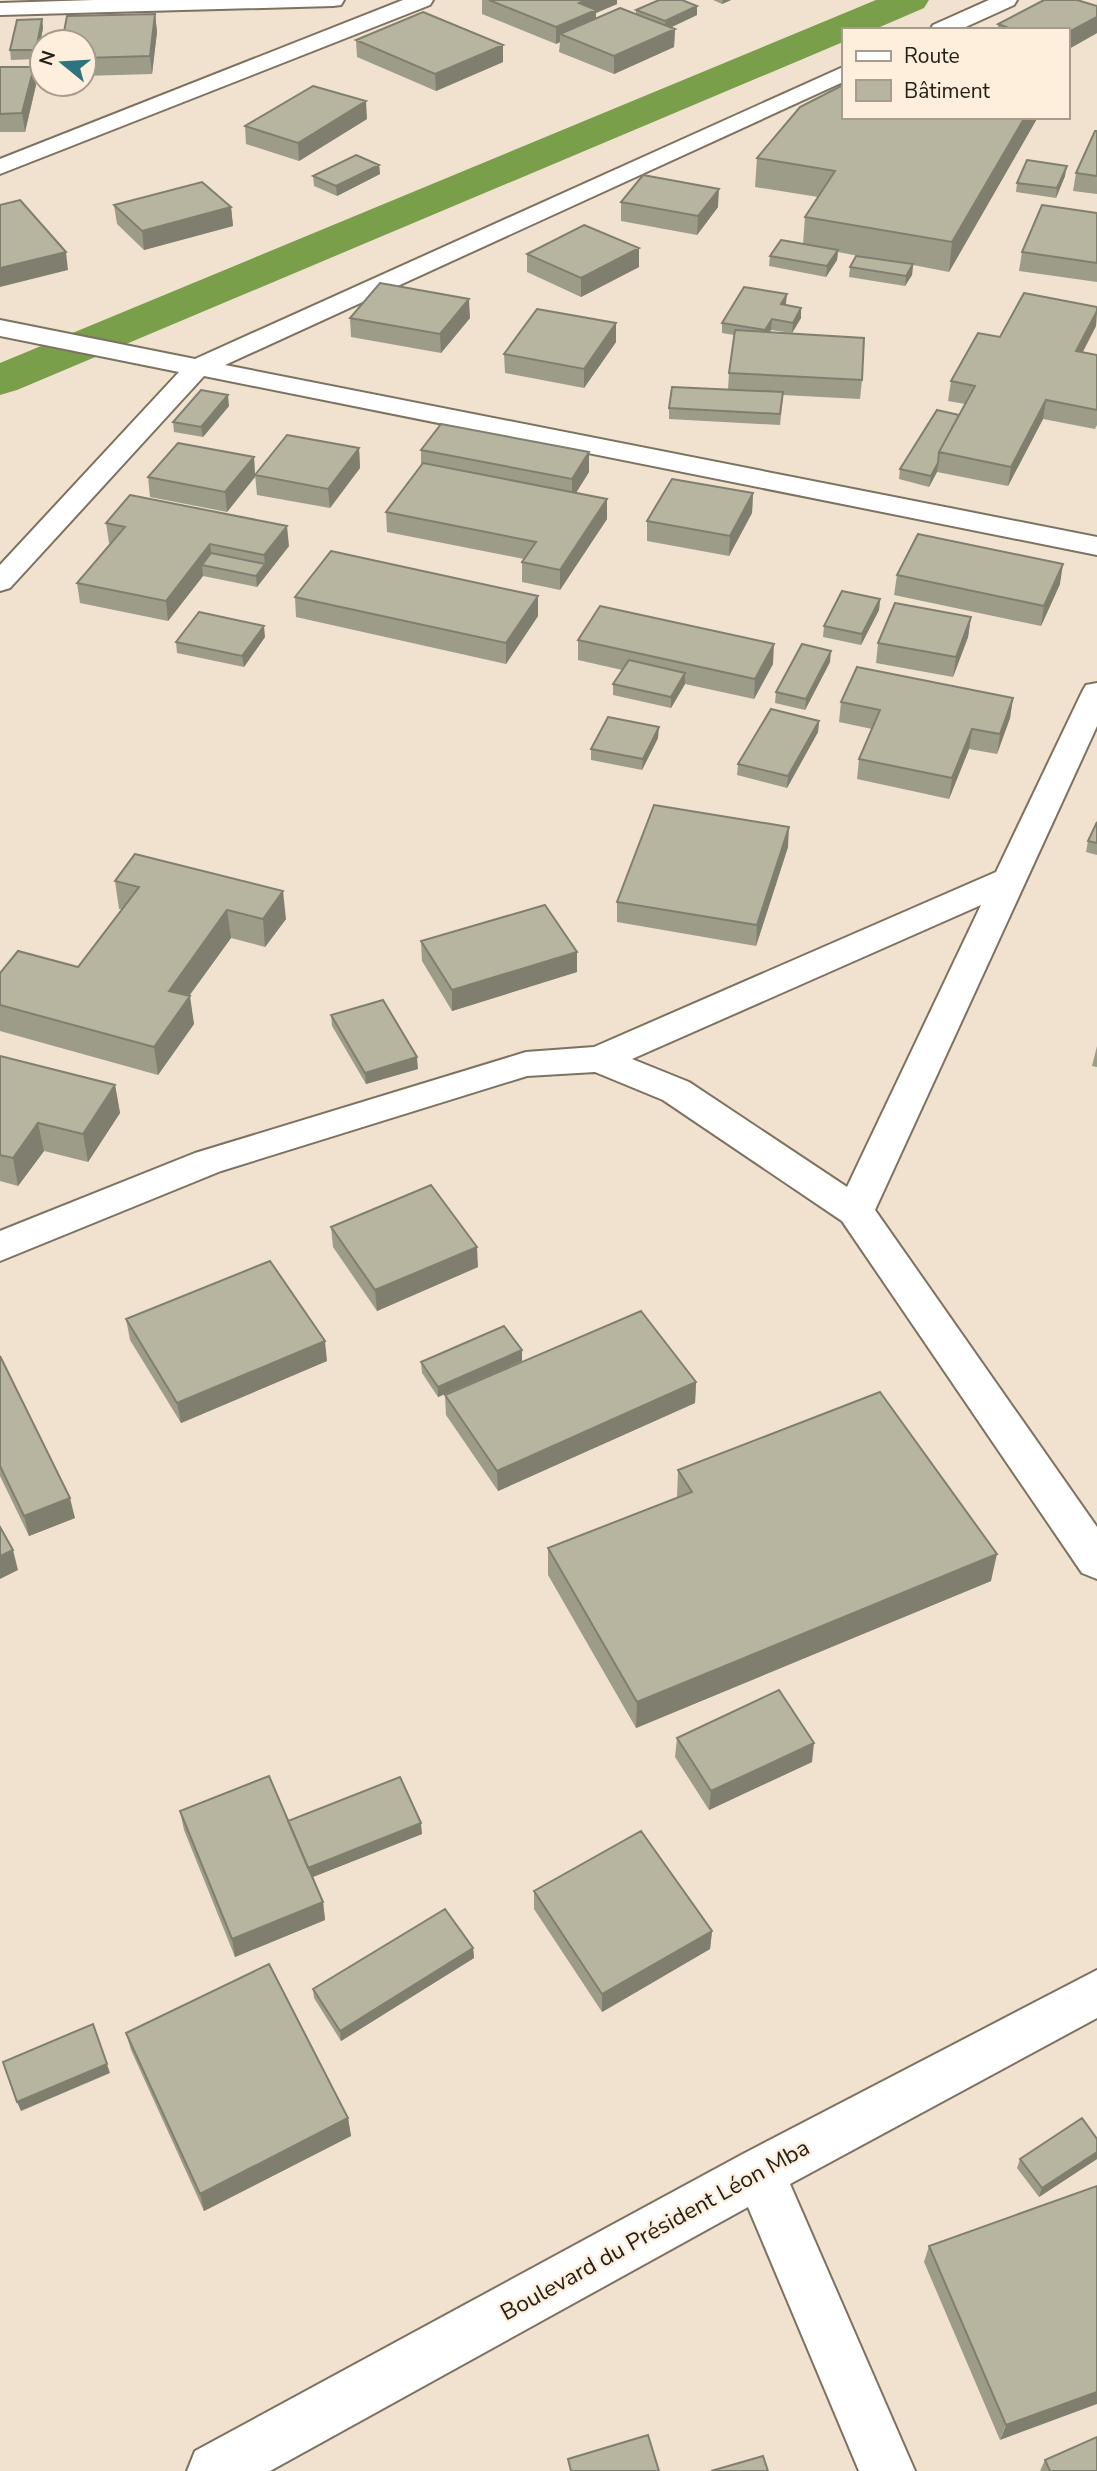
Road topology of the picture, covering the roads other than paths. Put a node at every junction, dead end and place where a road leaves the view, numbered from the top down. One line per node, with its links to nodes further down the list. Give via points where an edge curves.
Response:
1 (333, 0): 4 (street)
2 (422, 0): 7 (street)
3 (1006, 0): 5 (street)
4 (0, 9)
5 (945, 28)
6 (842, 74): 9 (street)
7 (0, 167)
8 (0, 328): 9 (street)
9 (198, 367): 10 (street); 11 (street)
10 (1097, 546)
11 (0, 582)
12 (1097, 692): 13 (street)
13 (1010, 879): 14 (street); 15 (street)
14 (599, 1059): 15 (street, via 676,1091); 16 (street, via 526,1064 208,1162)
15 (855, 1211): 17 (street)
16 (0, 1247)
17 (1097, 1561)
18 (1097, 1993): 19 (street, Boulevard du Président Léon Mba)
19 (759, 2173): 20 (street, Boulevard du Président Léon Mba); 21 (street)
20 (215, 2471)
21 (887, 2471)

